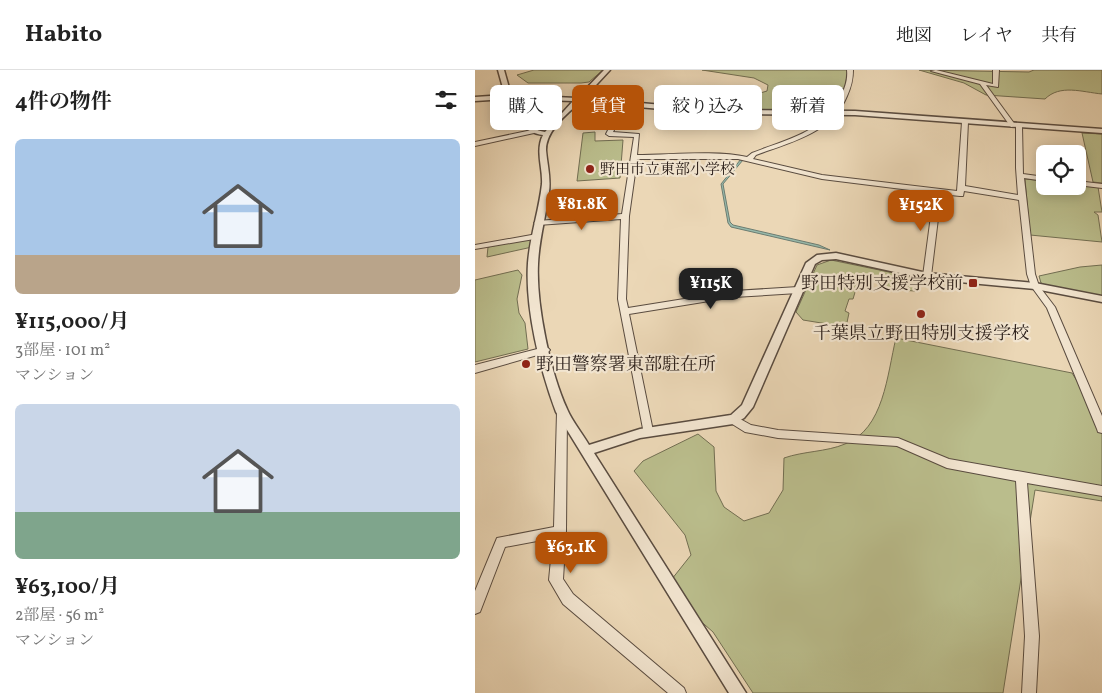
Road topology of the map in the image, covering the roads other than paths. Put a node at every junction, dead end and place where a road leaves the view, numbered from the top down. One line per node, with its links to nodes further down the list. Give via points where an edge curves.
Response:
1 (501, 70): 7 (street)
2 (607, 70): 8 (street)
3 (850, 70): 9 (street, via 851,77)
4 (996, 70): 6 (street, via 996,86)
5 (934, 71): 6 (street)
6 (982, 84): 17 (street)
7 (504, 85)
8 (594, 85)
9 (844, 96)
10 (490, 98): 11 (street)
11 (475, 99)
12 (644, 106): 14 (street, via 719,112)
13 (572, 109): 22 (street)
14 (772, 112)
15 (844, 112): 16 (street)
16 (965, 122): 17 (street); 30 (street)
17 (1016, 126): 21 (street); 26 (street)
18 (611, 130): 24 (street, via 609,134 637,135)
19 (812, 130): 25 (street)
20 (532, 132): 22 (street); 23 (street)
21 (1102, 132)
22 (547, 134): 34 (street, via 543,151 546,180)
23 (475, 144)
24 (634, 157): 25 (street); 33 (street)
25 (749, 159): 31 (street, via 822,176)
26 (1021, 176): 27 (street); 32 (street)
27 (1036, 178)
28 (1086, 184): 29 (street)
29 (1102, 186)
30 (961, 188): 31 (street, via 960,194); 32 (street)
31 (938, 192): 37 (street)
32 (1023, 198): 38 (street, via 1027,252)
33 (625, 216): 34 (street); 41 (street)
34 (538, 223): 35 (street)
35 (537, 236): 36 (street); 42 (street, via 533,287)
36 (475, 247)
37 (927, 276): 38 (street); 39 (street, via 827,255 811,262)
38 (1035, 286): 40 (street); 46 (street, via 1051,307)
39 (798, 290): 41 (street, via 729,296); 45 (street, via 747,407)
40 (1102, 299)
41 (624, 312): 47 (street)
42 (545, 350): 43 (street); 44 (street)
43 (475, 369)
44 (562, 412): 48 (street); 51 (street)
45 (733, 419): 47 (street); 49 (street, via 749,429 778,434 892,441 947,463)
46 (1101, 424)
47 (648, 431): 48 (street)
48 (586, 451): 54 (street)
49 (1021, 476): 50 (street); 55 (street, via 1031,636)
50 (1102, 491)
51 (560, 531): 52 (street, via 501,542); 53 (street, via 556,580 568,599)
52 (475, 606)
53 (679, 693)
54 (738, 693)
55 (1029, 693)

